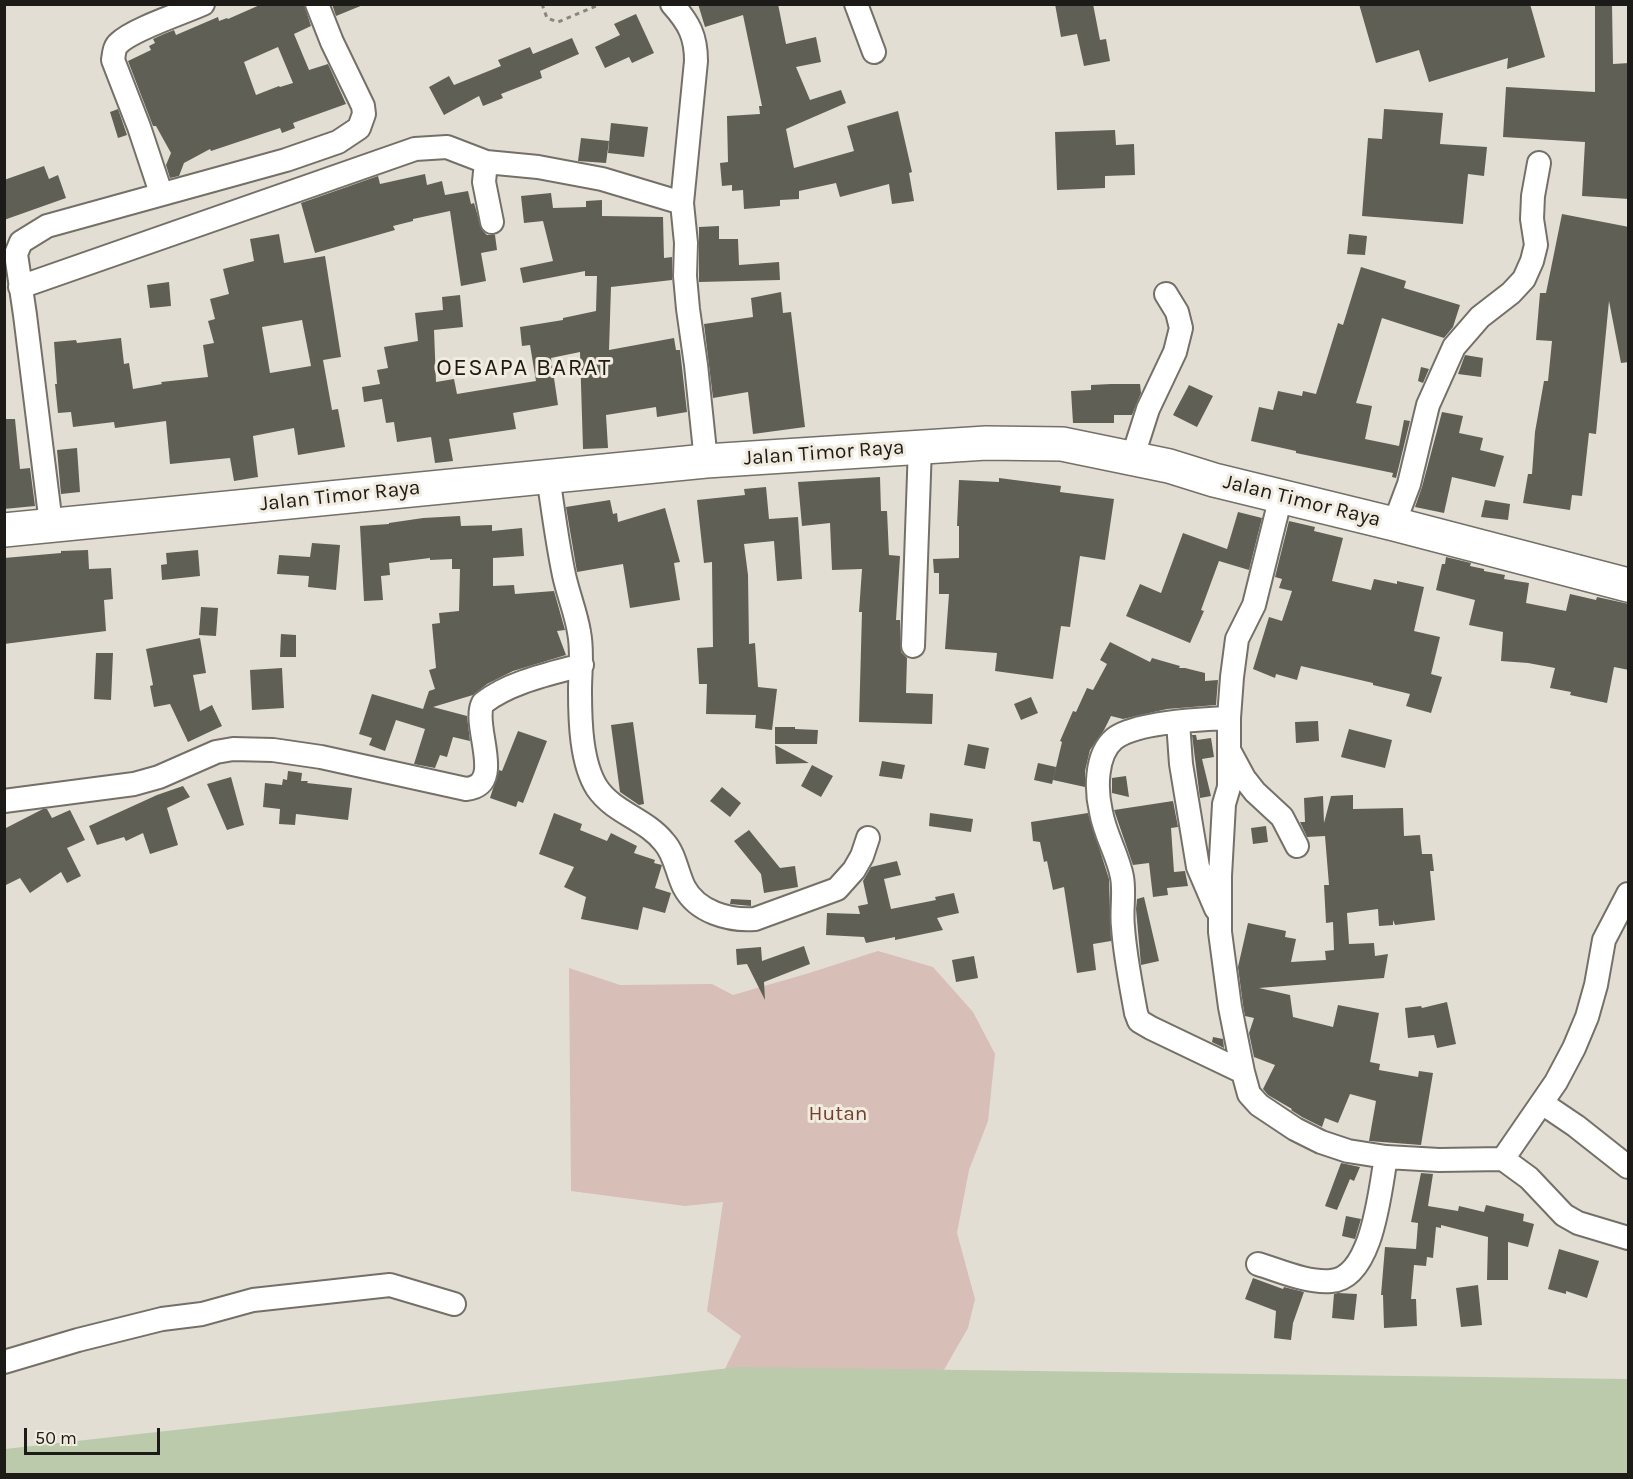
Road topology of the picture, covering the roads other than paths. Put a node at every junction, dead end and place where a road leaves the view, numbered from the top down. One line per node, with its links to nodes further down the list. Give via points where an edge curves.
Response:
1 (203, 4): 8 (street, via 139,31 115,49 113,60)
2 (317, 4): 8 (street, via 363,106 359,128 338,142 286,160)
3 (672, 4): 9 (street, via 696,43)
4 (856, 4): 5 (street)
5 (874, 52)
6 (486, 162): 9 (street, via 602,179); 10 (street, via 484,182); 12 (street, via 447,147 415,149)
7 (1539, 163): 20 (street, via 1533,196 1536,245 1532,261 1524,279 1480,317 1454,347 1428,405 1409,484)
8 (161, 194): 11 (street, via 47,226 21,242)
9 (682, 202): 16 (street, via 688,309)
10 (492, 222)
11 (10, 256): 12 (street)
12 (20, 287): 19 (street)
13 (1166, 294): 15 (street, via 1181,328)
14 (920, 446): 15 (highway, Jalan Timor Raya, via 1062,444); 16 (highway, Jalan Timor Raya); 23 (street)
15 (1132, 459): 18 (highway, Jalan Timor Raya)
16 (706, 461): 17 (highway, Jalan Timor Raya)
17 (548, 476): 19 (highway, Jalan Timor Raya); 24 (street)
18 (1281, 496): 20 (highway, Jalan Timor Raya); 25 (street, via 1254,605 1237,639)
19 (51, 524): 21 (highway, Jalan Timor Raya)
20 (1394, 524): 22 (highway, Jalan Timor Raya)
21 (4, 530)
22 (1629, 585)
23 (913, 646)
24 (582, 665): 28 (street, via 498,693 483,703 480,714 486,774 474,789 321,757 233,749 134,784); 29 (street, via 584,751 593,781 612,805 665,842 684,887 706,909 735,918 755,919 830,893 843,885 854,870)
25 (1229, 718): 26 (street); 27 (street)
26 (1178, 722): 32 (street, via 1198,867); 33 (street, via 1144,727 1114,739 1102,758 1098,781 1100,810 1121,875 1122,926 1136,1013 1139,1021 1151,1028)
27 (1229, 751): 30 (street, via 1255,792 1282,816); 32 (street)
28 (4, 801)
29 (868, 838)
30 (1297, 846)
31 (1629, 894): 34 (street, via 1604,940 1596,985 1582,1027)
32 (1220, 919): 33 (street)
33 (1242, 1072): 35 (street, via 1250,1094 1259,1104 1295,1129 1348,1151)
34 (1542, 1103): 36 (street); 37 (street)
35 (1386, 1157): 36 (street); 39 (street, via 1377,1214 1364,1253 1353,1271 1334,1281 1317,1281)
36 (1503, 1159): 38 (street, via 1529,1178 1564,1215)
37 (1629, 1167)
38 (1629, 1238)
39 (1258, 1264)
40 (454, 1304): 41 (street, via 390,1285 253,1300 78,1340)
41 (4, 1362)

